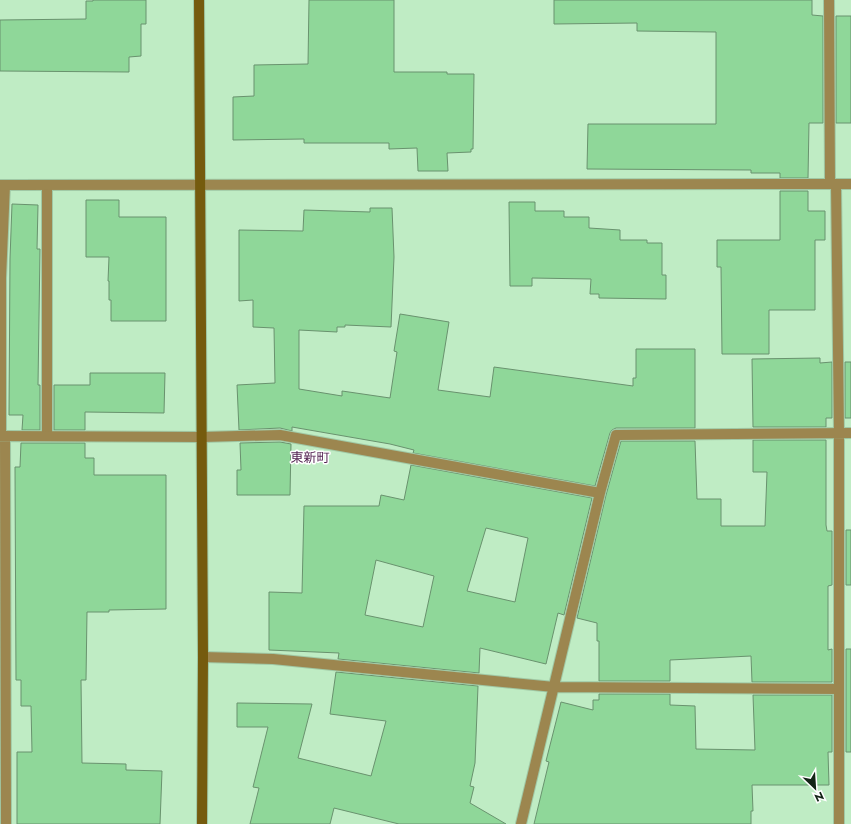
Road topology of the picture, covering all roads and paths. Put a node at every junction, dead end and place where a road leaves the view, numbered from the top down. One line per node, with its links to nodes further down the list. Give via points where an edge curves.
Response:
1 (199, 0): 7 (street)
2 (829, 0): 3 (street)
3 (833, 184): 4 (street); 7 (street); 8 (street)
4 (851, 184)
5 (2, 185): 6 (street); 10 (street)
6 (47, 185): 7 (street); 11 (street)
7 (200, 186): 12 (street)
8 (839, 433): 9 (street); 13 (street, via 616,435); 16 (street)
9 (851, 433)
10 (2, 436): 11 (street); 17 (street)
11 (47, 436): 12 (street)
12 (202, 437): 13 (street, via 280,435); 14 (street)
13 (600, 493): 15 (street)
14 (202, 657): 15 (street, via 273,659); 18 (street)
15 (554, 687): 16 (street); 19 (street)
16 (839, 689): 20 (street)
17 (6, 824)
18 (202, 824)
19 (521, 824)
20 (839, 824)

